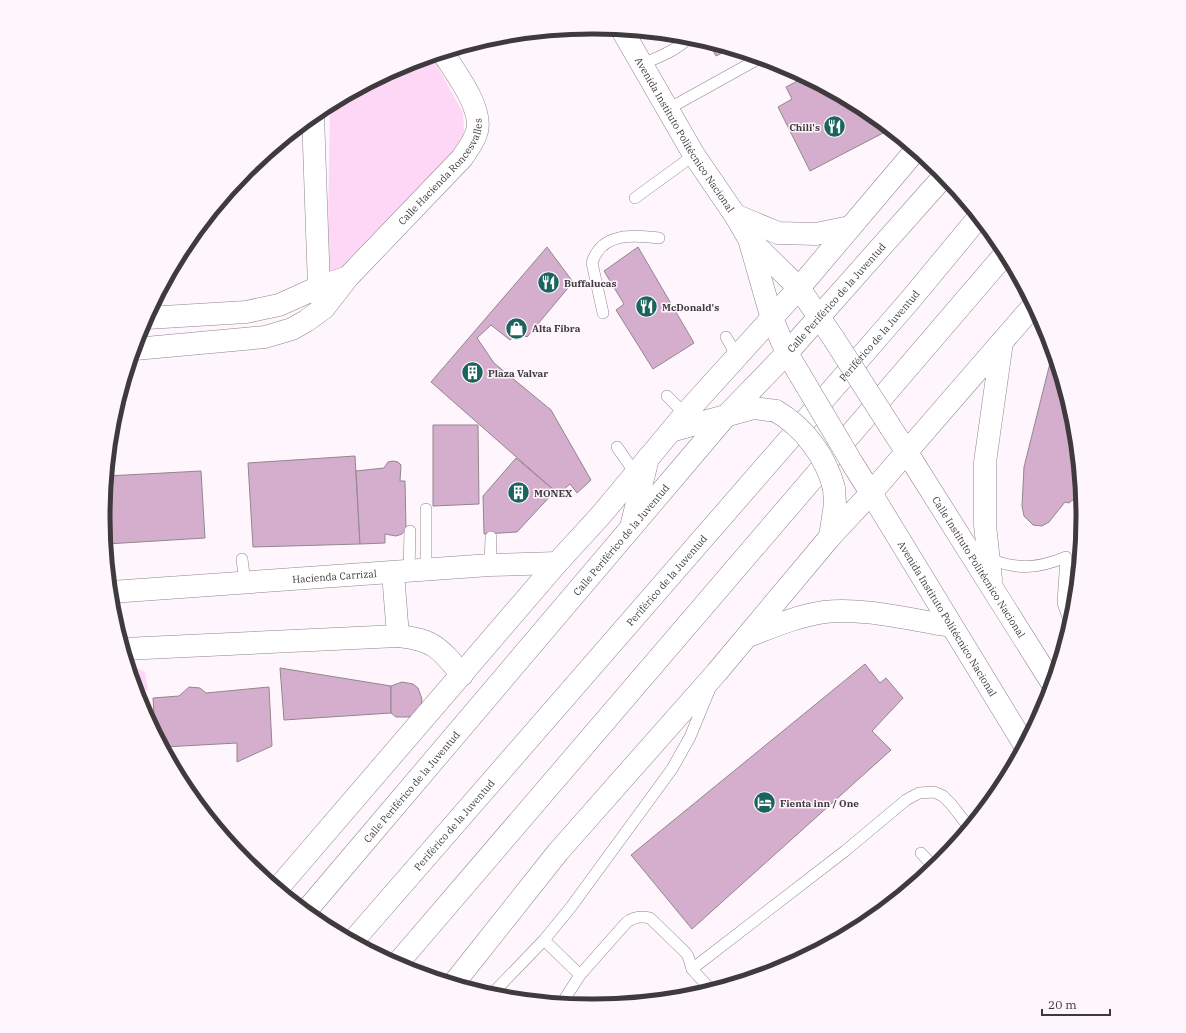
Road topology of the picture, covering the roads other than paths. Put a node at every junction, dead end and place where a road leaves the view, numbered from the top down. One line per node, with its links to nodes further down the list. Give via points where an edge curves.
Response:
1 (625, 35): 5 (main road, Avenida Instituto Politécnico Nacional)
2 (684, 43): 5 (lane)
3 (446, 57): 18 (main road, Calle Hacienda Roncesvalles, via 474,104 477,130 462,158)
4 (753, 62): 6 (lane)
5 (641, 65): 6 (main road, Avenida Instituto Politécnico Nacional)
6 (668, 109): 8 (main road, Avenida Instituto Politécnico Nacional)
7 (313, 124): 19 (main road)
8 (694, 155): 11 (lane); 12 (main road, Avenida Instituto Politécnico Nacional)
9 (912, 155): 14 (main road)
10 (940, 181): 25 (main road, Calle Periférico de la Juventud)
11 (636, 198)
12 (735, 215): 14 (main road, via 778,233 816,234); 16 (main road, Avenida Instituto Politécnico Nacional)
13 (975, 222): 69 (main road, Periférico de la Juventud, via 911,300)
14 (850, 227): 20 (main road)
15 (659, 238): 23 (lane, via 621,236 604,246 594,256 592,263)
16 (749, 239): 20 (main road, Avenida Instituto Politécnico Nacional); 26 (main road, Avenida Instituto Politécnico Nacional)
17 (1001, 259): 71 (main road)
18 (348, 278): 19 (main road, Calle Hacienda Roncesvalles); 21 (main road, Calle Hacienda Roncesvalles)
19 (319, 287): 21 (main road); 24 (main road, Calle Hacienda Roncesvalles, via 279,305 246,312)
20 (799, 288): 25 (main road, Avenida Instituto Politécnico Nacional); 26 (main road)
21 (324, 308): 29 (main road, Calle Hacienda Roncesvalles, via 292,329 265,337)
22 (1029, 310): 28 (main road)
23 (603, 313)
24 (153, 318)
25 (819, 318): 30 (main road, Calle Periférico de la Juventud); 35 (main road, Avenida Instituto Politécnico Nacional, bridge)
26 (772, 319): 30 (main road, Avenida Instituto Politécnico Nacional); 31 (main road)
27 (726, 337): 31 (lane)
28 (1002, 342): 38 (main road); 48 (main road, via 985,462 985,526)
29 (141, 348)
30 (787, 354): 34 (main road, Calle Periférico de la Juventud); 40 (main road, Avenida Instituto Politécnico Nacional, bridge)
31 (737, 356): 33 (main road)
32 (667, 396): 33 (lane)
33 (685, 414): 36 (main road)
34 (725, 417): 36 (main road); 42 (main road, Calle Periférico de la Juventud); 45 (main road, bridge, via 754,408 776,411 790,419 806,435 830,475 834,488 835,504)
35 (891, 428): 38 (main road, Calle Instituto Politécnico Nacional)
36 (671, 431): 39 (main road)
37 (617, 447): 39 (lane)
38 (906, 451): 40 (main road); 46 (main road, Calle Instituto Politécnico Nacional)
39 (642, 466): 42 (main road); 49 (main road)
40 (871, 493): 45 (main road); 56 (main road, Avenida Instituto Politécnico Nacional)
41 (426, 509): 51 (lane)
42 (631, 528): 68 (main road, Calle Periférico de la Juventud)
43 (410, 531): 51 (lane)
44 (491, 537): 50 (lane)
45 (830, 537): 58 (main road)
46 (968, 548): 48 (lane); 53 (main road, Calle Instituto Politécnico Nacional)
47 (242, 559): 52 (lane)
48 (989, 559): 53 (main road); 55 (lane, via 1016,567 1038,567 1066,557 1063,603)
49 (558, 563): 50 (main road, Hacienda Carrizal); 61 (main road)
50 (490, 565): 51 (main road, Hacienda Carrizal)
51 (409, 571): 52 (main road, Hacienda Carrizal); 57 (main road)
52 (244, 583): 54 (main road, Hacienda Carrizal)
53 (992, 587): 62 (main road, Calle Instituto Politécnico Nacional)
54 (117, 592)
55 (1066, 611)
56 (951, 626): 58 (main road, via 850,611 824,612); 63 (main road, Avenida Instituto Politécnico Nacional)
57 (398, 636): 59 (main road); 61 (main road, via 425,640 438,648)
58 (745, 637): 60 (main road)
59 (129, 649)
60 (716, 672): 70 (lane, via 690,737 672,769); 74 (main road, via 558,852)
61 (462, 675): 67 (main road)
62 (1048, 677)
63 (1021, 739)
64 (966, 823): 72 (lane, via 943,796 934,792 919,793 906,800 845,851)
65 (921, 852): 66 (lane)
66 (930, 862)
67 (281, 884)
68 (310, 907)
69 (357, 937)
70 (544, 940): 73 (lane); 76 (lane)
71 (401, 959)
72 (692, 969): 73 (lane, via 685,952 650,918 643,916 626,923); 75 (lane)
73 (580, 975): 77 (lane)
74 (457, 979)
75 (708, 985)
76 (496, 989)
77 (565, 998)

